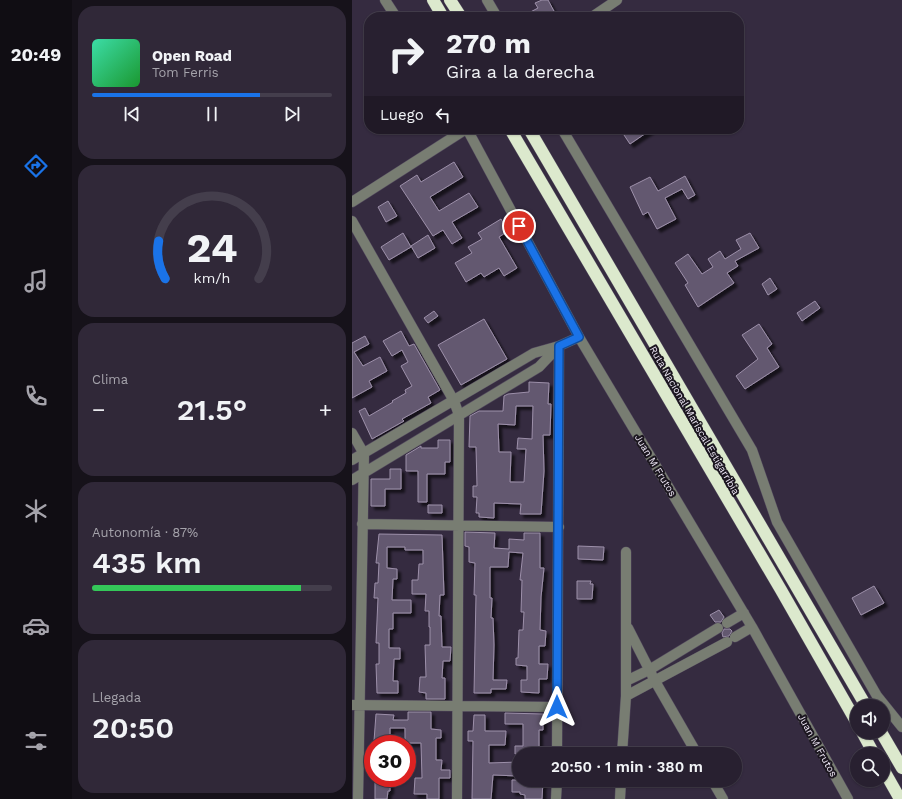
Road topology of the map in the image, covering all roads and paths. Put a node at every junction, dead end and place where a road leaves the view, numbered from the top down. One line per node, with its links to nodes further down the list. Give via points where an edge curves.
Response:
1 (385, 0): 6 (street)
2 (433, 0): 7 (highway)
3 (450, 0): 8 (highway)
4 (487, 0): 9 (street)
5 (617, 0): 10 (street)
6 (393, 12)
7 (440, 12)
8 (458, 12)
9 (494, 12)
10 (599, 12)
11 (459, 134): 16 (street)
12 (470, 134): 18 (street, Juan M Frutos)
13 (513, 134): 42 (highway, Ruta Nacional Mariscal Estigarribia)
14 (532, 134): 38 (highway, Ruta Nacional Mariscal Estigarribia)
15 (565, 134): 43 (street, via 752,450 777,522 877,696)
16 (352, 202)
17 (352, 221): 20 (street)
18 (579, 337): 19 (street); 31 (street, Juan M Frutos)
19 (559, 346): 20 (street, via 534,353); 21 (street, via 539,367); 29 (street)
20 (454, 401): 21 (street); 23 (street)
21 (459, 415): 25 (street); 28 (street)
22 (352, 432): 23 (street)
23 (364, 454): 24 (street); 25 (street)
24 (352, 460)
25 (362, 473): 26 (street); 27 (street)
26 (352, 480)
27 (362, 524): 28 (street); 39 (street)
28 (459, 526): 29 (street); 40 (street)
29 (559, 526): 41 (street)
30 (626, 552): 32 (street)
31 (744, 613): 33 (street, Juan M Frutos); 34 (street)
32 (626, 625): 34 (street); 35 (street)
33 (752, 627): 36 (street); 58 (street, Juan M Frutos)
34 (649, 670): 35 (street); 36 (street)
35 (626, 681): 37 (street)
36 (655, 682): 37 (street); 47 (street)
37 (626, 696): 46 (street)
38 (862, 699)
39 (356, 705): 40 (street); 53 (street)
40 (458, 706): 41 (street); 54 (street)
41 (557, 707): 45 (street)
42 (850, 711)
43 (902, 727)
44 (885, 739): 48 (highway)
45 (557, 747)
46 (622, 747)
47 (693, 747)
48 (902, 768)
49 (890, 781): 59 (highway)
50 (557, 787): 55 (street)
51 (621, 787): 56 (street)
52 (716, 787): 57 (street)
53 (358, 799)
54 (456, 799)
55 (556, 799)
56 (620, 799)
57 (723, 799)
58 (848, 799)
59 (900, 799)

